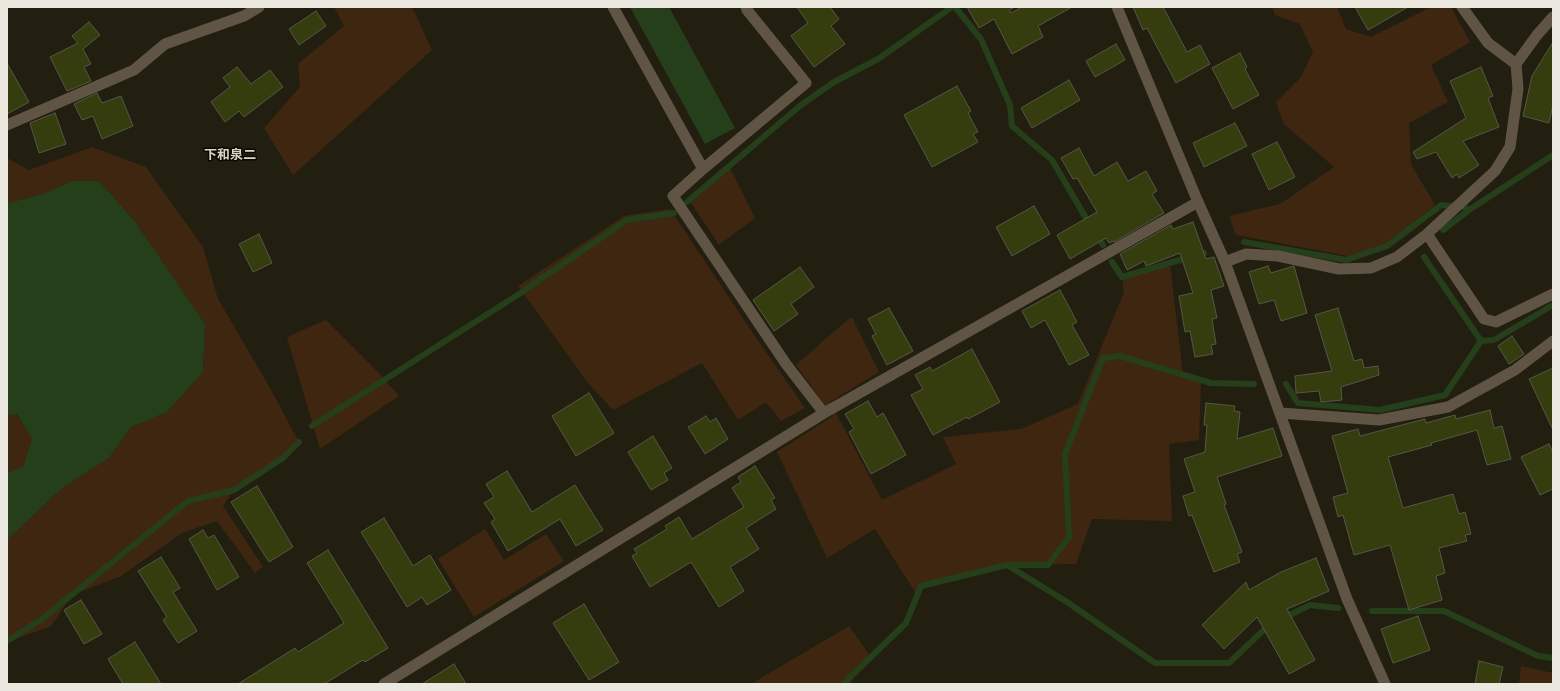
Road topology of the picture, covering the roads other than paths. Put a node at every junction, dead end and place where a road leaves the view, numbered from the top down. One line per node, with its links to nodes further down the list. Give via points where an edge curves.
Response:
1 (259, 7): 8 (street, via 244,16 166,44 134,70)
2 (613, 7): 9 (street)
3 (746, 7): 9 (street, via 806,83)
4 (1117, 7): 10 (street)
5 (1462, 7): 7 (street, via 1488,43)
6 (1553, 17): 7 (street)
7 (1516, 64): 11 (street, via 1518,89 1510,147 1495,171)
8 (7, 126)
9 (703, 169): 15 (street, via 674,196 786,364)
10 (1198, 202): 12 (street); 15 (street)
11 (1427, 234): 12 (street, via 1397,258 1371,268 1339,269 1278,256 1246,254); 13 (street, via 1484,320 1496,322)
12 (1225, 262): 16 (street)
13 (1553, 294)
14 (1553, 341): 16 (street, via 1515,370 1448,406 1379,420)
15 (824, 413): 17 (street)
16 (1280, 413): 18 (street, via 1347,599)
17 (384, 684)
18 (1385, 684)

